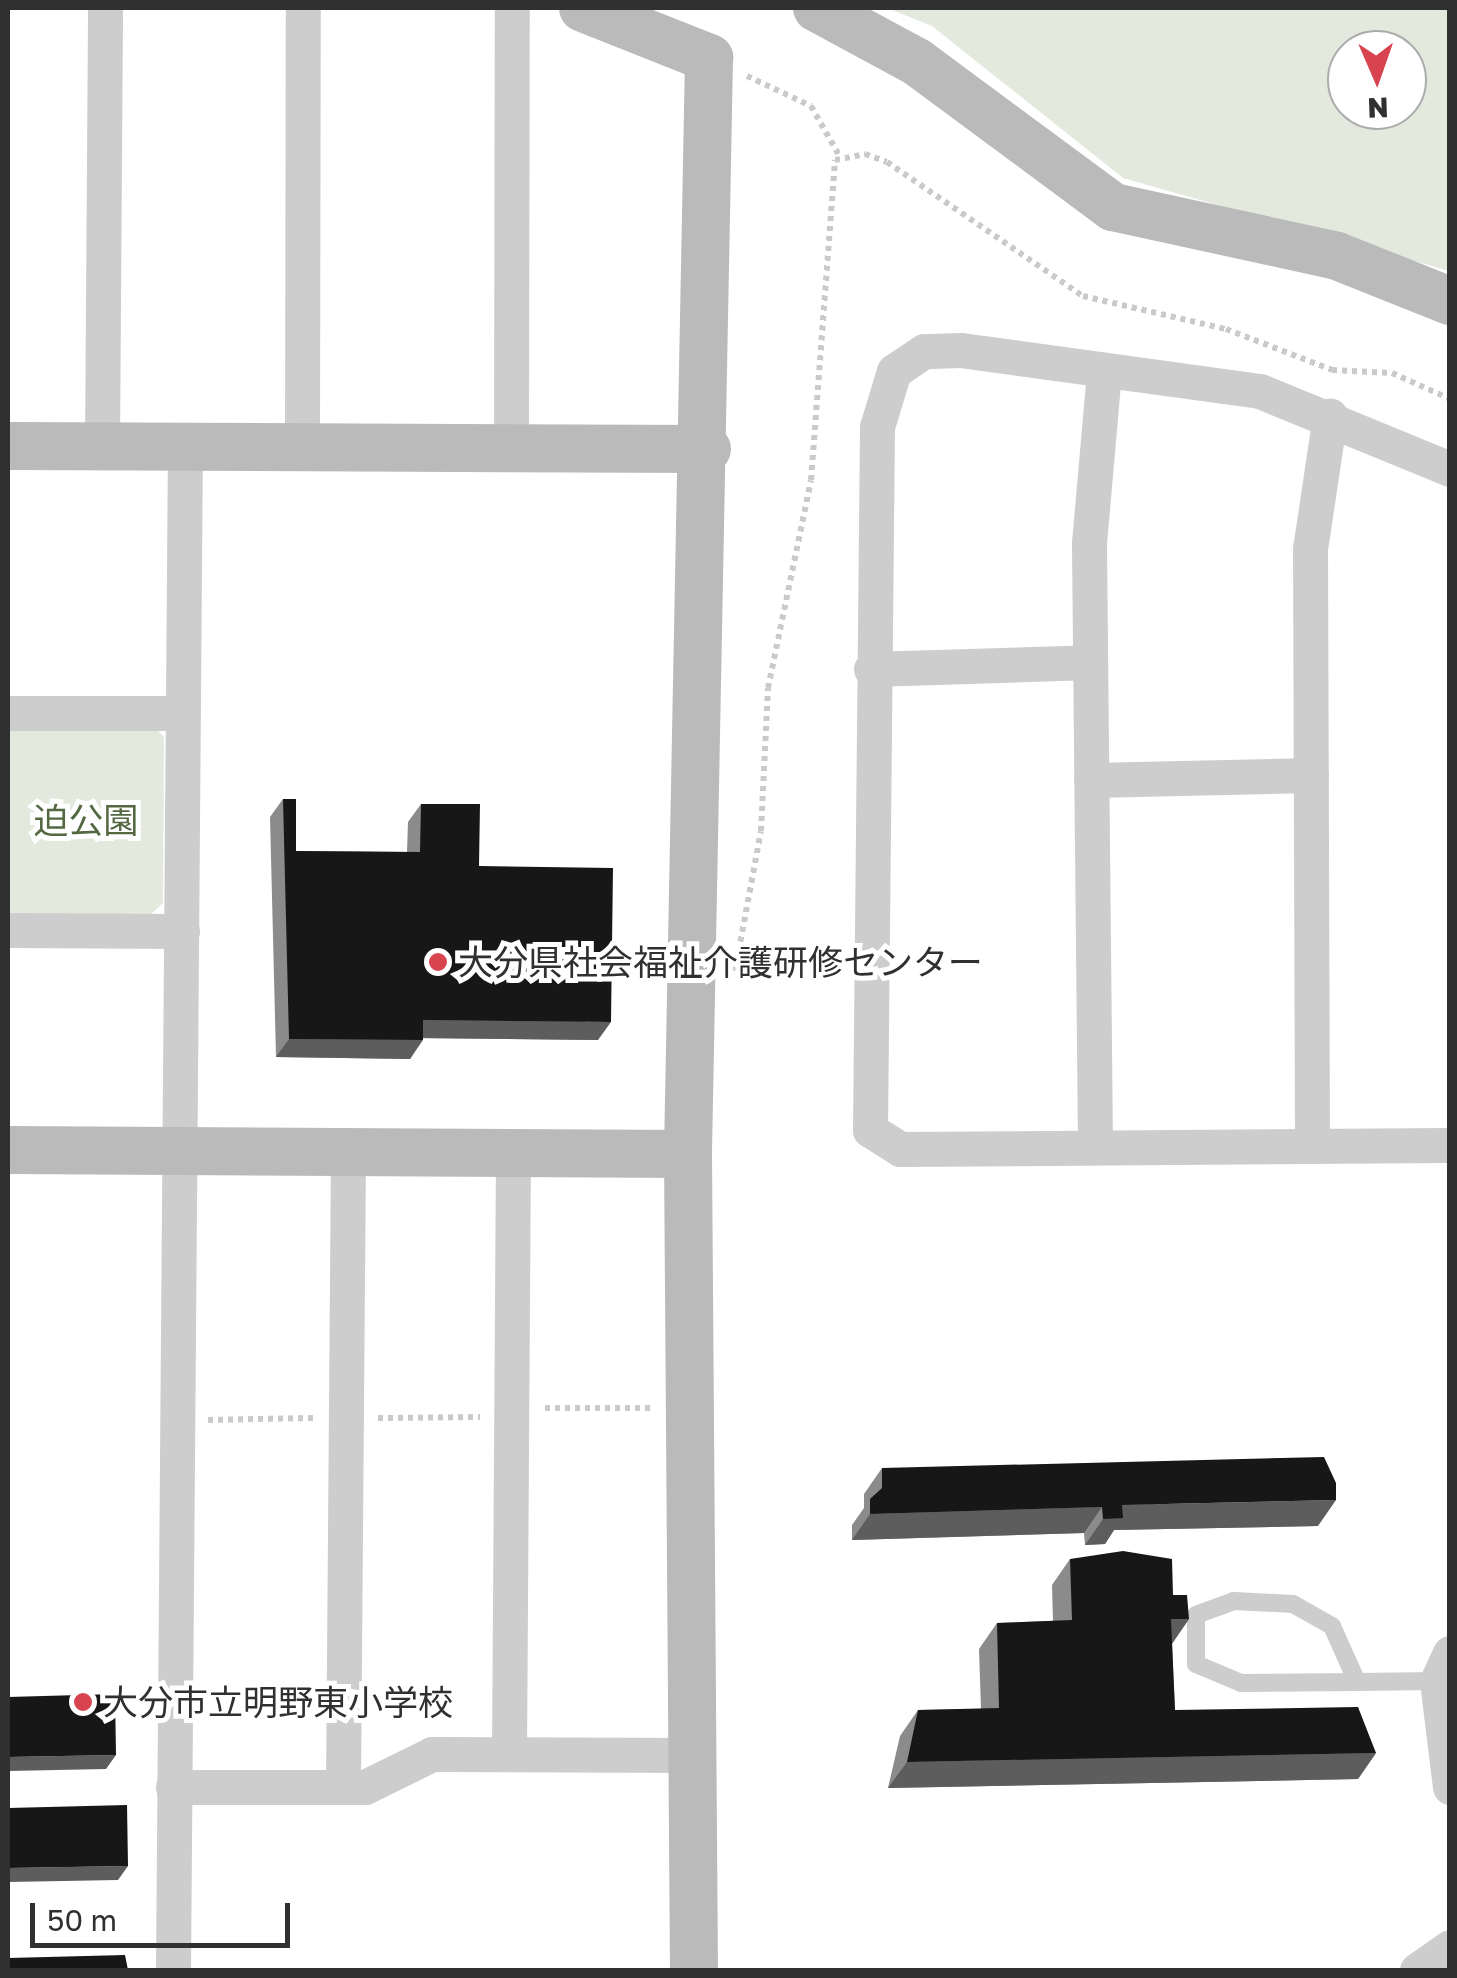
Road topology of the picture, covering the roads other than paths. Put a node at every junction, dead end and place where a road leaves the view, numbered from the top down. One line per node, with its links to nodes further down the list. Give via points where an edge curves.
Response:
1 (105, 8): 10 (street)
2 (303, 8): 12 (street)
3 (512, 8): 13 (street)
4 (583, 8): 14 (street, via 709,58)
5 (817, 8): 6 (street, via 917,62 1114,207 1337,256)
6 (1450, 301)
7 (1104, 370): 8 (street, via 1260,392); 16 (street); 17 (street, via 960,350 924,351 894,372 876,426)
8 (1330, 415): 15 (street); 20 (street, via 1310,550)
9 (8, 446): 10 (street)
10 (102, 446): 11 (street)
11 (185, 447): 12 (street); 19 (street)
12 (302, 447): 13 (street)
13 (511, 448): 14 (street)
14 (707, 449): 31 (street)
15 (1450, 469)
16 (1090, 662): 17 (street); 21 (street)
17 (871, 669): 26 (street, via 870,1130 900,1149)
18 (8, 713): 19 (street)
19 (183, 713): 23 (street)
20 (1310, 775): 21 (street); 25 (street)
21 (1091, 780): 26 (street)
22 (8, 930): 23 (street)
23 (182, 931): 28 (street)
24 (1450, 1145): 25 (street)
25 (1312, 1146): 26 (street)
26 (1095, 1147)
27 (8, 1150): 28 (street)
28 (180, 1151): 29 (street); 36 (street)
29 (348, 1152): 30 (street); 37 (street)
30 (513, 1153): 31 (street); 34 (street)
31 (688, 1154): 35 (street)
32 (1443, 1667): 33 (lane); 38 (street)
33 (1357, 1682): 33 (lane, via 1241,1683 1196,1664 1196,1615 1234,1601 1293,1604 1332,1626)
34 (510, 1754): 35 (street); 37 (street, via 432,1754 365,1787)
35 (691, 1755): 41 (street)
36 (174, 1787): 37 (street); 40 (street)
37 (344, 1787)
38 (1450, 1788)
39 (1450, 1948): 42 (street)
40 (173, 1970)
41 (694, 1970)
42 (1417, 1970)

